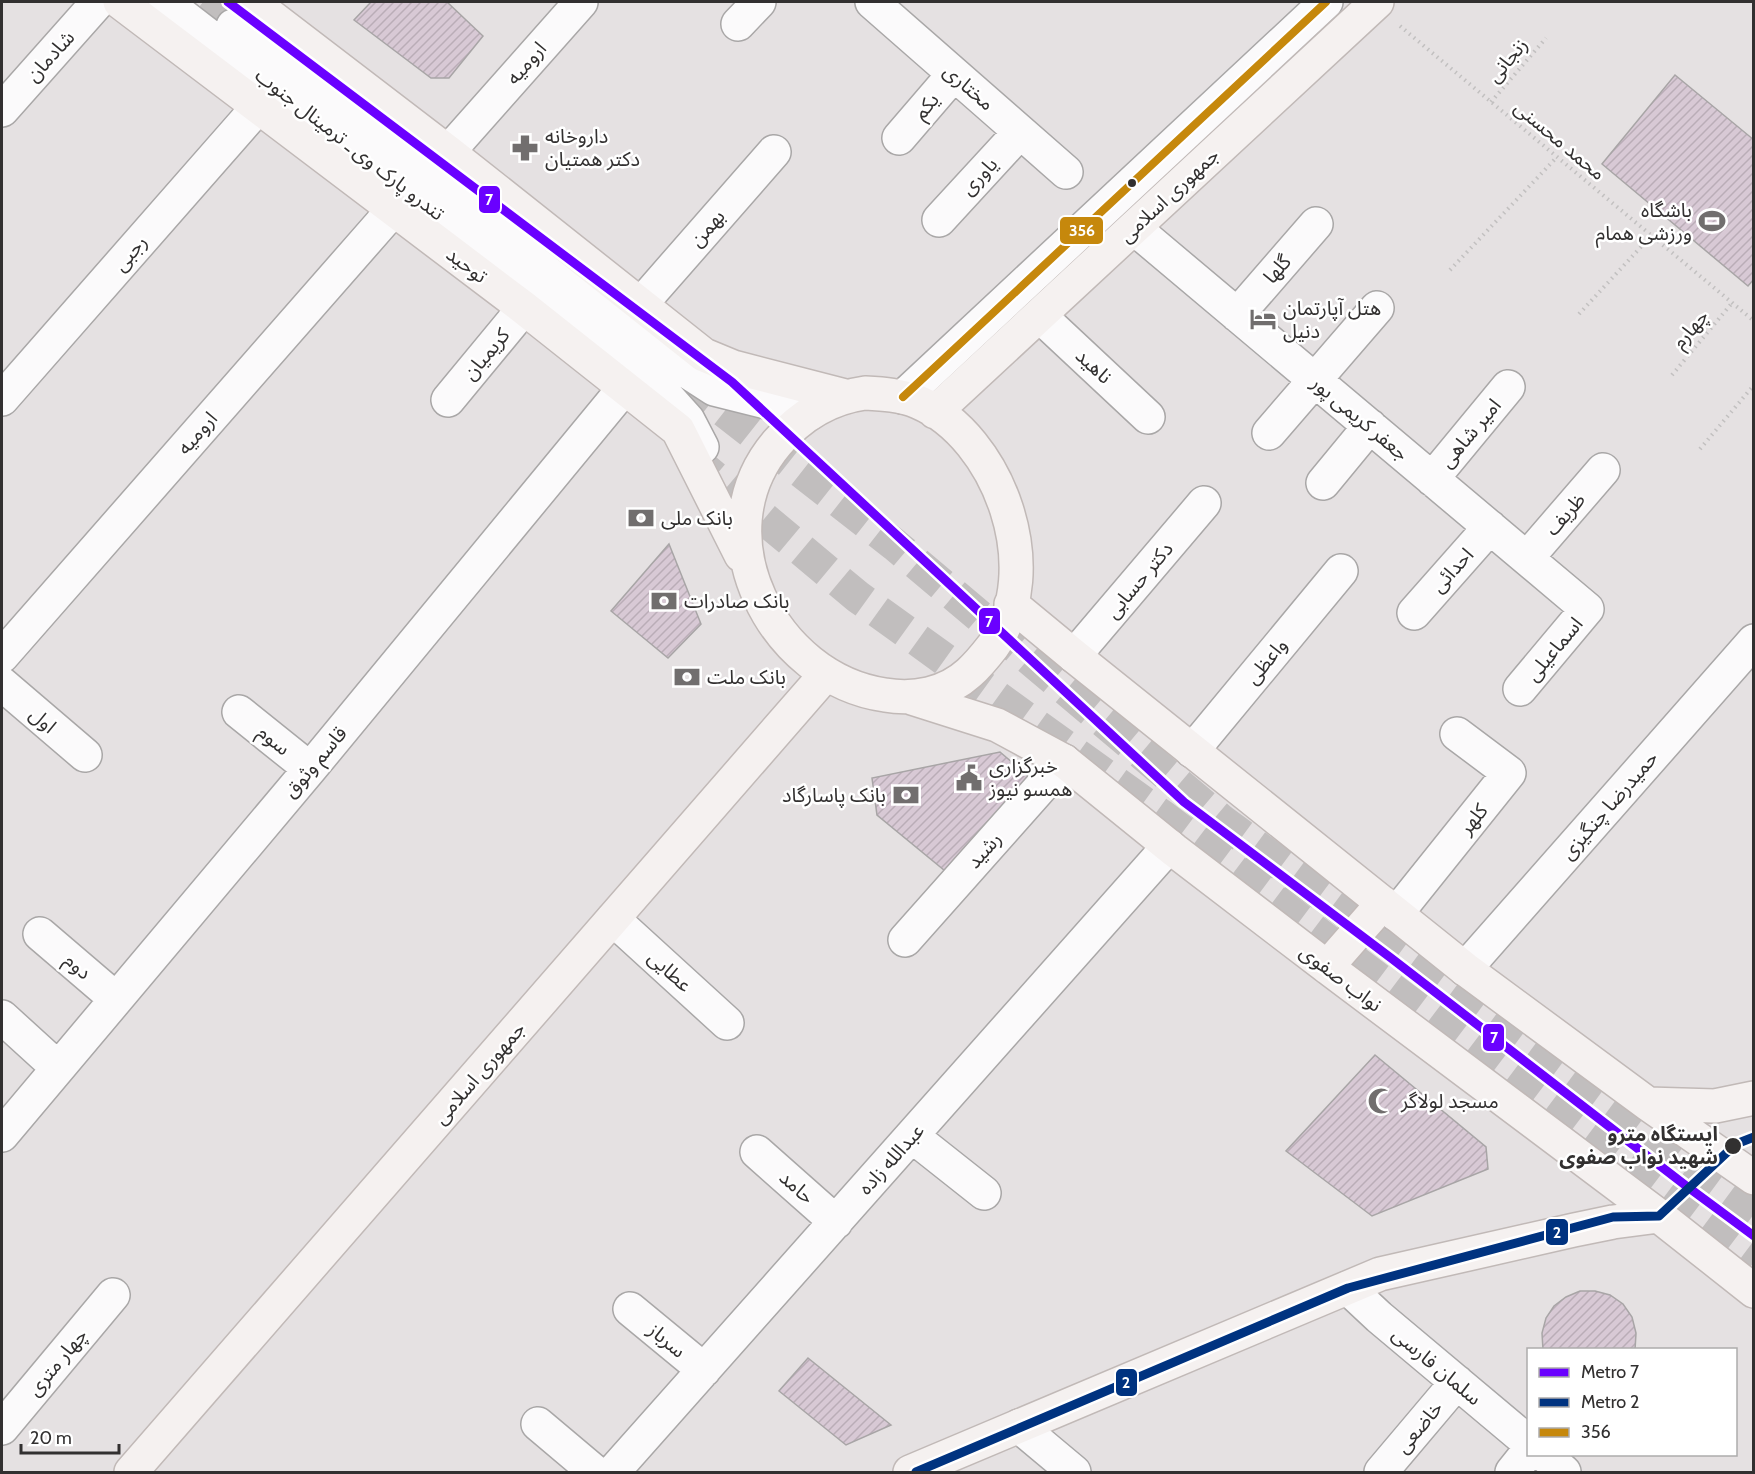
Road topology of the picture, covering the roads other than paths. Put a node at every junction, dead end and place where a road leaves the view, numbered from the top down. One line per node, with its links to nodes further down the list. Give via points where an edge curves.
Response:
1 (98, 2): 12 (street, شادمان)
2 (120, 2): 11 (main road, توحید)
3 (165, 2): 43 (street, تندرو پارک وی ـ ترمینال جنوب, via 662,391 688,420)
4 (200, 2): 35 (street, via 458,192 680,367 714,389)
5 (252, 2): 15 (main road)
6 (581, 2): 15 (street, ارومیه)
7 (872, 2): 10 (street, مختاری)
8 (1326, 2): 31 (street)
9 (1376, 3): 21 (main road, جمهوری اسلامی)
10 (954, 74): 13 (street, مختاری); 14 (street, یکم)
11 (259, 106): 18 (main road, توحید); 32 (street, رجبی)
12 (2, 110)
13 (1020, 132): 17 (street, مختاری); 19 (street, یاوری)
14 (899, 138)
15 (448, 152): 22 (main road)
16 (774, 152): 22 (street, بهمن)
17 (1066, 172)
18 (393, 210): 23 (main road, توحید); 52 (street, ارومیه)
19 (939, 220)
20 (1316, 224): 25 (street, گلها)
21 (1134, 228): 25 (street, جعفر کریمی پور); 26 (main road, جمهوری اسلامی)
22 (641, 304): 30 (main road, via 704,354 733,367)
23 (524, 308): 28 (main road, توحید); 33 (street, کریمیان)
24 (1377, 308): 27 (street)
25 (1238, 315): 27 (street, جعفر کریمی پور)
26 (1040, 316): 34 (main road, جمهوری اسلامی); 36 (street, ناهید)
27 (1314, 380): 37 (street, جعفر کریمی پور); 38 (street)
28 (625, 387): 47 (main road, توحید, via 678,430); 63 (street, قاسم وثوق)
29 (1508, 387): 40 (street, امیر شاهی)
30 (845, 396): 31 (main road, via 865,393); 35 (main road)
31 (903, 397): 34 (main road)
32 (2, 399)
33 (448, 400)
34 (935, 412): 48 (main road, via 978,455 1005,504 1016,558)
35 (810, 413): 43 (main road, via 785,433 758,471 747,496)
36 (1148, 417)
37 (1370, 426): 40 (street, جعفر کریمی پور); 41 (street)
38 (1269, 433)
39 (1603, 470): 45 (street, ظریف)
40 (1432, 478): 44 (street, جعفر کریمی پور)
41 (1323, 483)
42 (1204, 503): 53 (street, دکتر حسابی)
43 (744, 527): 47 (main road)
44 (1490, 527): 45 (street, جعفر کریمی پور); 50 (street, احدائی)
45 (1527, 558): 49 (street, جعفر کریمی پور)
46 (1341, 571): 60 (street, واعظی)
47 (753, 580): 54 (main road, via 767,612 789,643)
48 (1011, 604): 53 (main road); 57 (main road, via 996,640 969,674 934,693)
49 (1587, 609): 56 (street, اسماعیلی)
50 (1414, 613)
51 (1754, 641): 70 (street, حمیدرضا چنگیزی)
52 (2, 656)
53 (1074, 656): 60 (main road)
54 (826, 674): 57 (main road, via 873,694); 66 (main road, جمهوری اسلامی)
55 (2, 684): 61 (street, اول)
56 (1520, 689)
57 (912, 698): 62 (main road, نواب صفوی, via 997,725)
58 (239, 712): 63 (street, سوم)
59 (1457, 735): 65 (street, کلهر, via 1509,773)
60 (1192, 751): 65 (main road)
61 (84, 755)
62 (1064, 761): 64 (main road, نواب صفوی); 68 (street, رشید)
63 (310, 769): 71 (street, قاسم وثوق)
64 (1169, 846): 69 (main road, نواب صفوی); 78 (street, عبدالله زاده)
65 (1389, 909): 69 (main road); 70 (main road)
66 (613, 919): 73 (street, عطایی); 96 (main road, جمهوری اسلامی)
67 (40, 934): 71 (street, دوم)
68 (905, 940)
69 (1327, 967): 82 (main road, نواب صفوی)
70 (1465, 969): 76 (main road)
71 (116, 999): 74 (street, قاسم وثوق)
72 (2, 1017): 74 (street)
73 (727, 1023)
74 (58, 1068): 77 (street, قاسم وثوق)
75 (1754, 1098): 76 (main road, via 1715,1106)
76 (1648, 1104): 80 (main road)
77 (2, 1135)
78 (912, 1136): 81 (street); 83 (street, عبدالله زاده)
79 (757, 1152): 83 (street, حامد)
80 (1754, 1178)
81 (984, 1193)
82 (1659, 1216): 84 (main road, via 1574,1230 1380,1274); 85 (main road, نواب صفوی)
83 (836, 1222): 88 (street, عبدالله زاده)
84 (1348, 1288): 89 (street, سلمان فارسی); 91 (main road)
85 (1749, 1290)
86 (113, 1295): 92 (street, چهار متری)
87 (630, 1309): 88 (street, سرباز)
88 (704, 1370): 98 (street, عبدالله زاده)
89 (1457, 1382): 93 (street, سلمان فارسی); 101 (street, خاضعی)
90 (538, 1424): 97 (street)
91 (1019, 1426): 99 (main road); 100 (street)
92 (2, 1428)
93 (1527, 1441)
94 (1527, 1453): 102 (street)
95 (1544, 1456): 103 (street)
96 (131, 1473)
97 (595, 1473)
98 (613, 1473)
99 (910, 1473)
100 (1074, 1473)
101 (1381, 1473)
102 (1512, 1473)
103 (1564, 1473)

